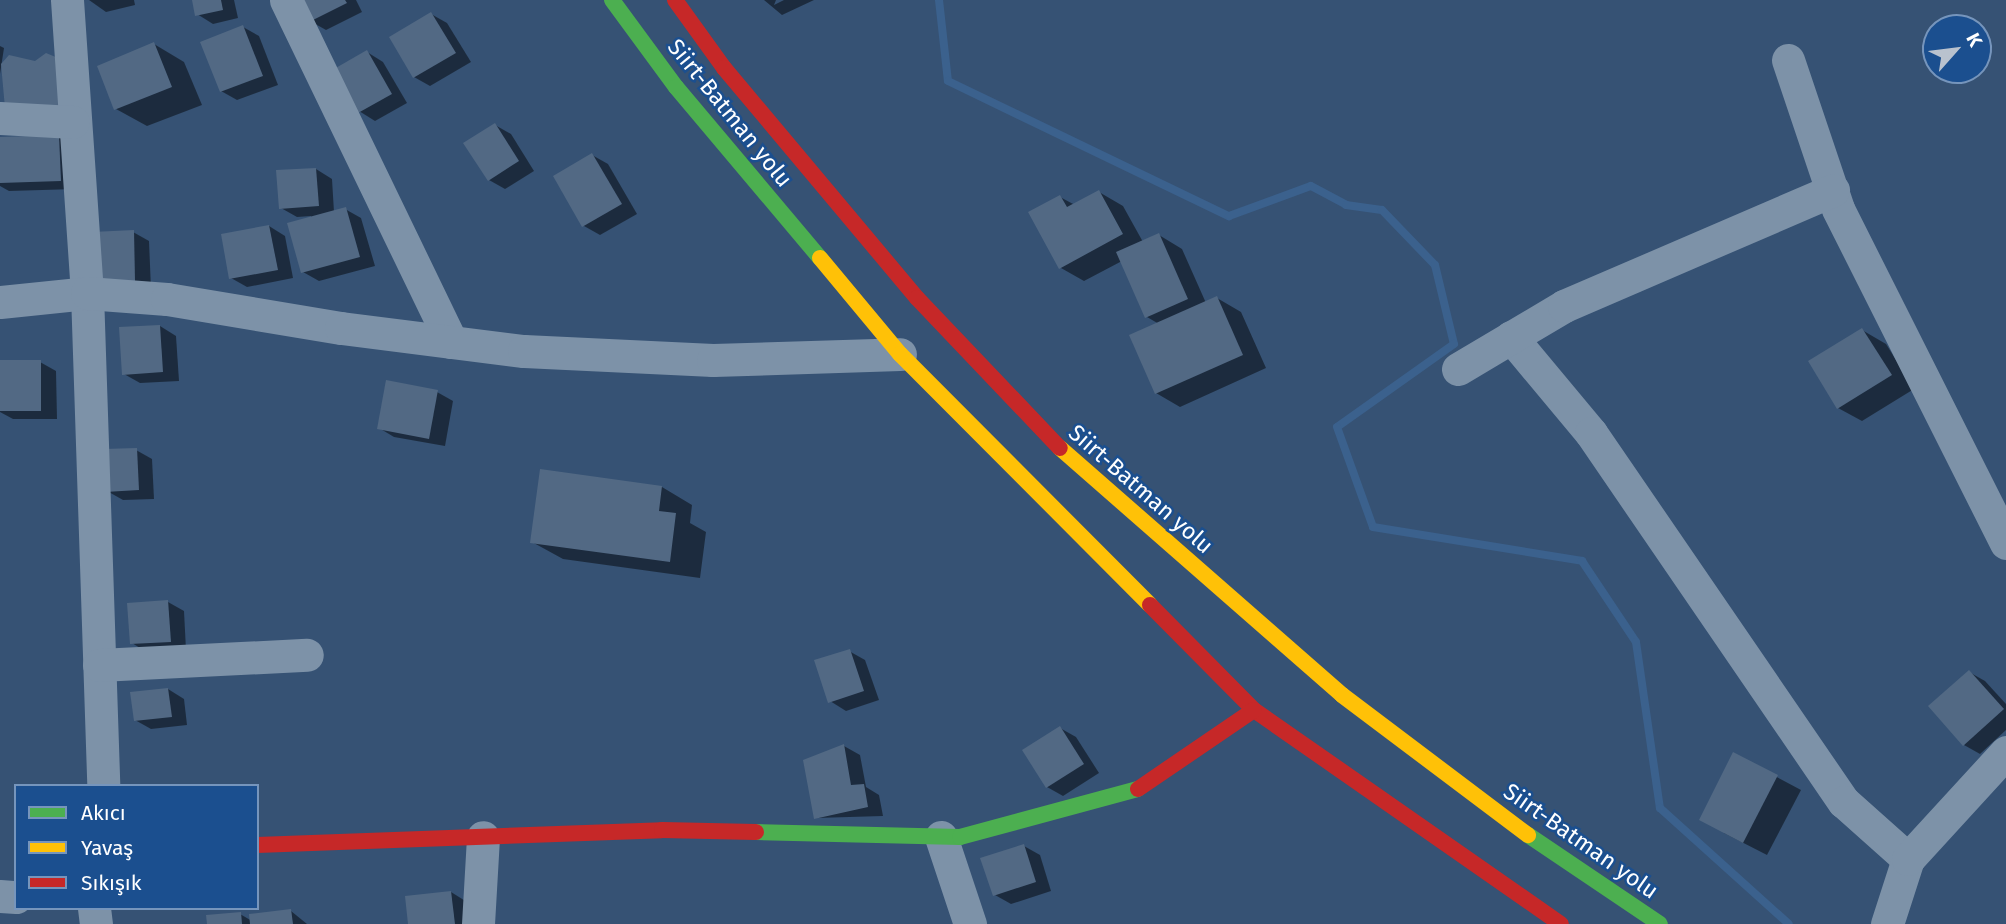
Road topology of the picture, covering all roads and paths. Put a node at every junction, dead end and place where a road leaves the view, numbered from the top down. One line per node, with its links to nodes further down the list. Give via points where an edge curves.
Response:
1 (66, 0): 7 (street)
2 (286, 0): 12 (street)
3 (612, 0): 13 (main road, Siirt-Batman yolu, via 676,87)
4 (675, 0): 28 (main road, Siirt-Batman yolu, via 724,68 917,298 1054,443 1342,695 1567,864)
5 (1788, 60): 8 (street)
6 (0, 118): 7 (street)
7 (73, 122): 9 (street)
8 (1833, 190): 11 (street, via 1564,306); 15 (street)
9 (86, 293): 10 (street); 12 (street, via 167,299); 17 (street)
10 (0, 302)
11 (1511, 337): 14 (street); 24 (street, via 1591,433 1844,802)
12 (451, 342): 13 (street, via 524,351 713,360)
13 (900, 354): 18 (main road, Siirt-Batman yolu)
14 (1458, 369)
15 (2006, 543)
16 (307, 655): 17 (street)
17 (99, 665): 20 (street)
18 (1254, 709): 21 (main road, via 1134,792 960,837); 27 (main road, Siirt-Batman yolu)
19 (2006, 752): 24 (street)
20 (103, 784)
21 (941, 836): 22 (main road, via 662,830); 26 (street)
22 (482, 837): 23 (main road); 25 (street)
23 (259, 845)
24 (1908, 859): 29 (street)
25 (478, 924)
26 (970, 924)
27 (1561, 924)
28 (1660, 924)
29 (1887, 924)

